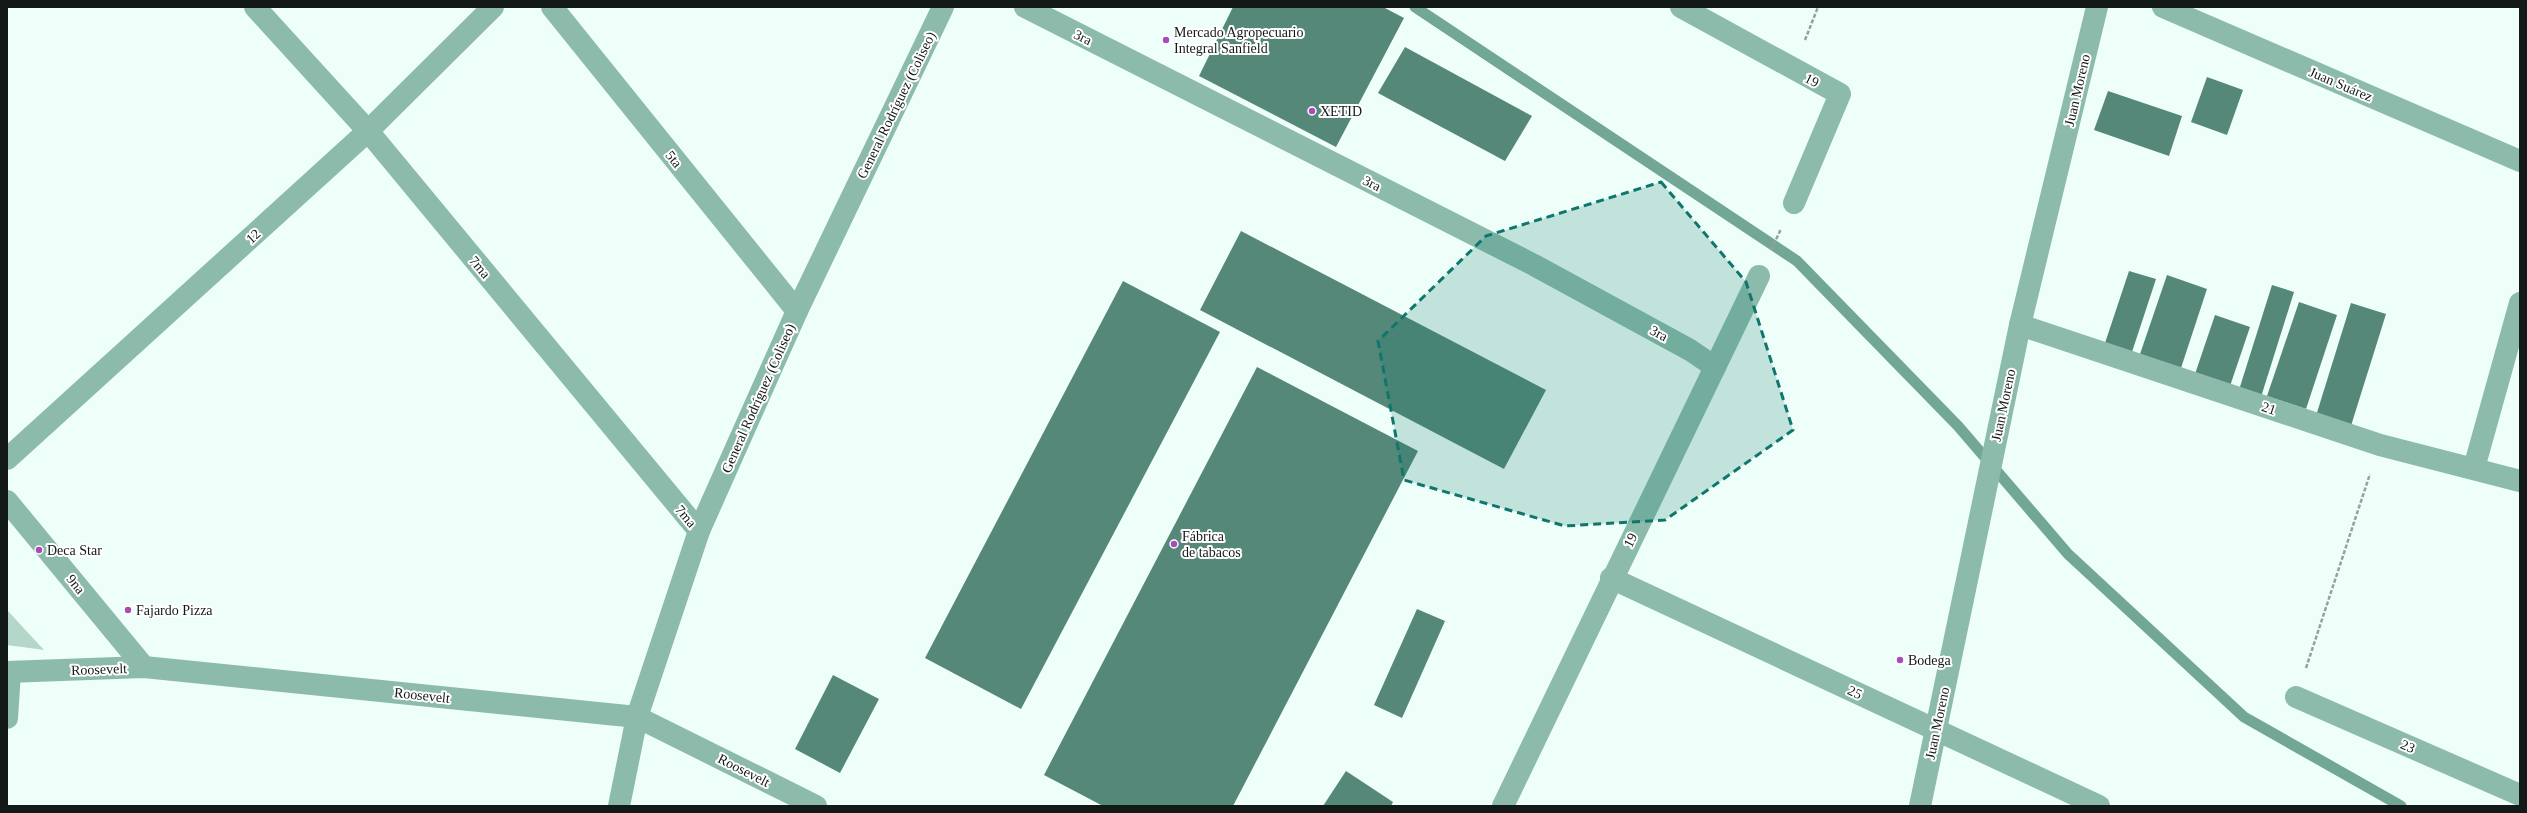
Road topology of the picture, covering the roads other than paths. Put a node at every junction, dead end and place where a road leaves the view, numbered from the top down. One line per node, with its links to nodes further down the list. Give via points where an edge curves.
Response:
1 (255, 7): 9 (street, 7ma)
2 (493, 7): 9 (street, 12)
3 (552, 7): 14 (street, 5ta)
4 (943, 7): 14 (street, General Rodríguez (Coliseo))
5 (1025, 7): 16 (street, 3ra, via 1534,265 1690,350)
6 (1681, 7): 11 (street, 19, via 1840,94)
7 (2096, 7): 15 (street, Juan Moreno)
8 (2163, 7): 10 (street, Juan Suárez)
9 (368, 132): 17 (street, 12); 21 (street, 7ma)
10 (2520, 161)
11 (1794, 203)
12 (1759, 276): 16 (street, 19)
13 (2520, 303): 18 (street)
14 (797, 311): 21 (street, General Rodríguez (Coliseo))
15 (2020, 325): 18 (street, 21, via 2380,445); 28 (street, Juan Moreno)
16 (1715, 367): 22 (street, 19)
17 (7, 459)
18 (2474, 468): 19 (street, 21)
19 (2520, 481)
20 (7, 501): 23 (street, 9na)
21 (699, 531): 26 (street, General Rodríguez (Coliseo))
22 (1611, 578): 28 (street, 25); 32 (street, 19)
23 (144, 668): 24 (street, Roosevelt); 26 (street, Roosevelt)
24 (9, 672): 27 (street)
25 (2296, 697): 29 (street, 23)
26 (637, 717): 30 (street, General Rodríguez (Coliseo)); 31 (street, Roosevelt)
27 (7, 718)
28 (1935, 730): 33 (street, Juan Moreno); 34 (street, 25)
29 (2520, 795)
30 (619, 806)
31 (816, 806)
32 (1503, 806)
33 (1920, 806)
34 (2099, 806)

